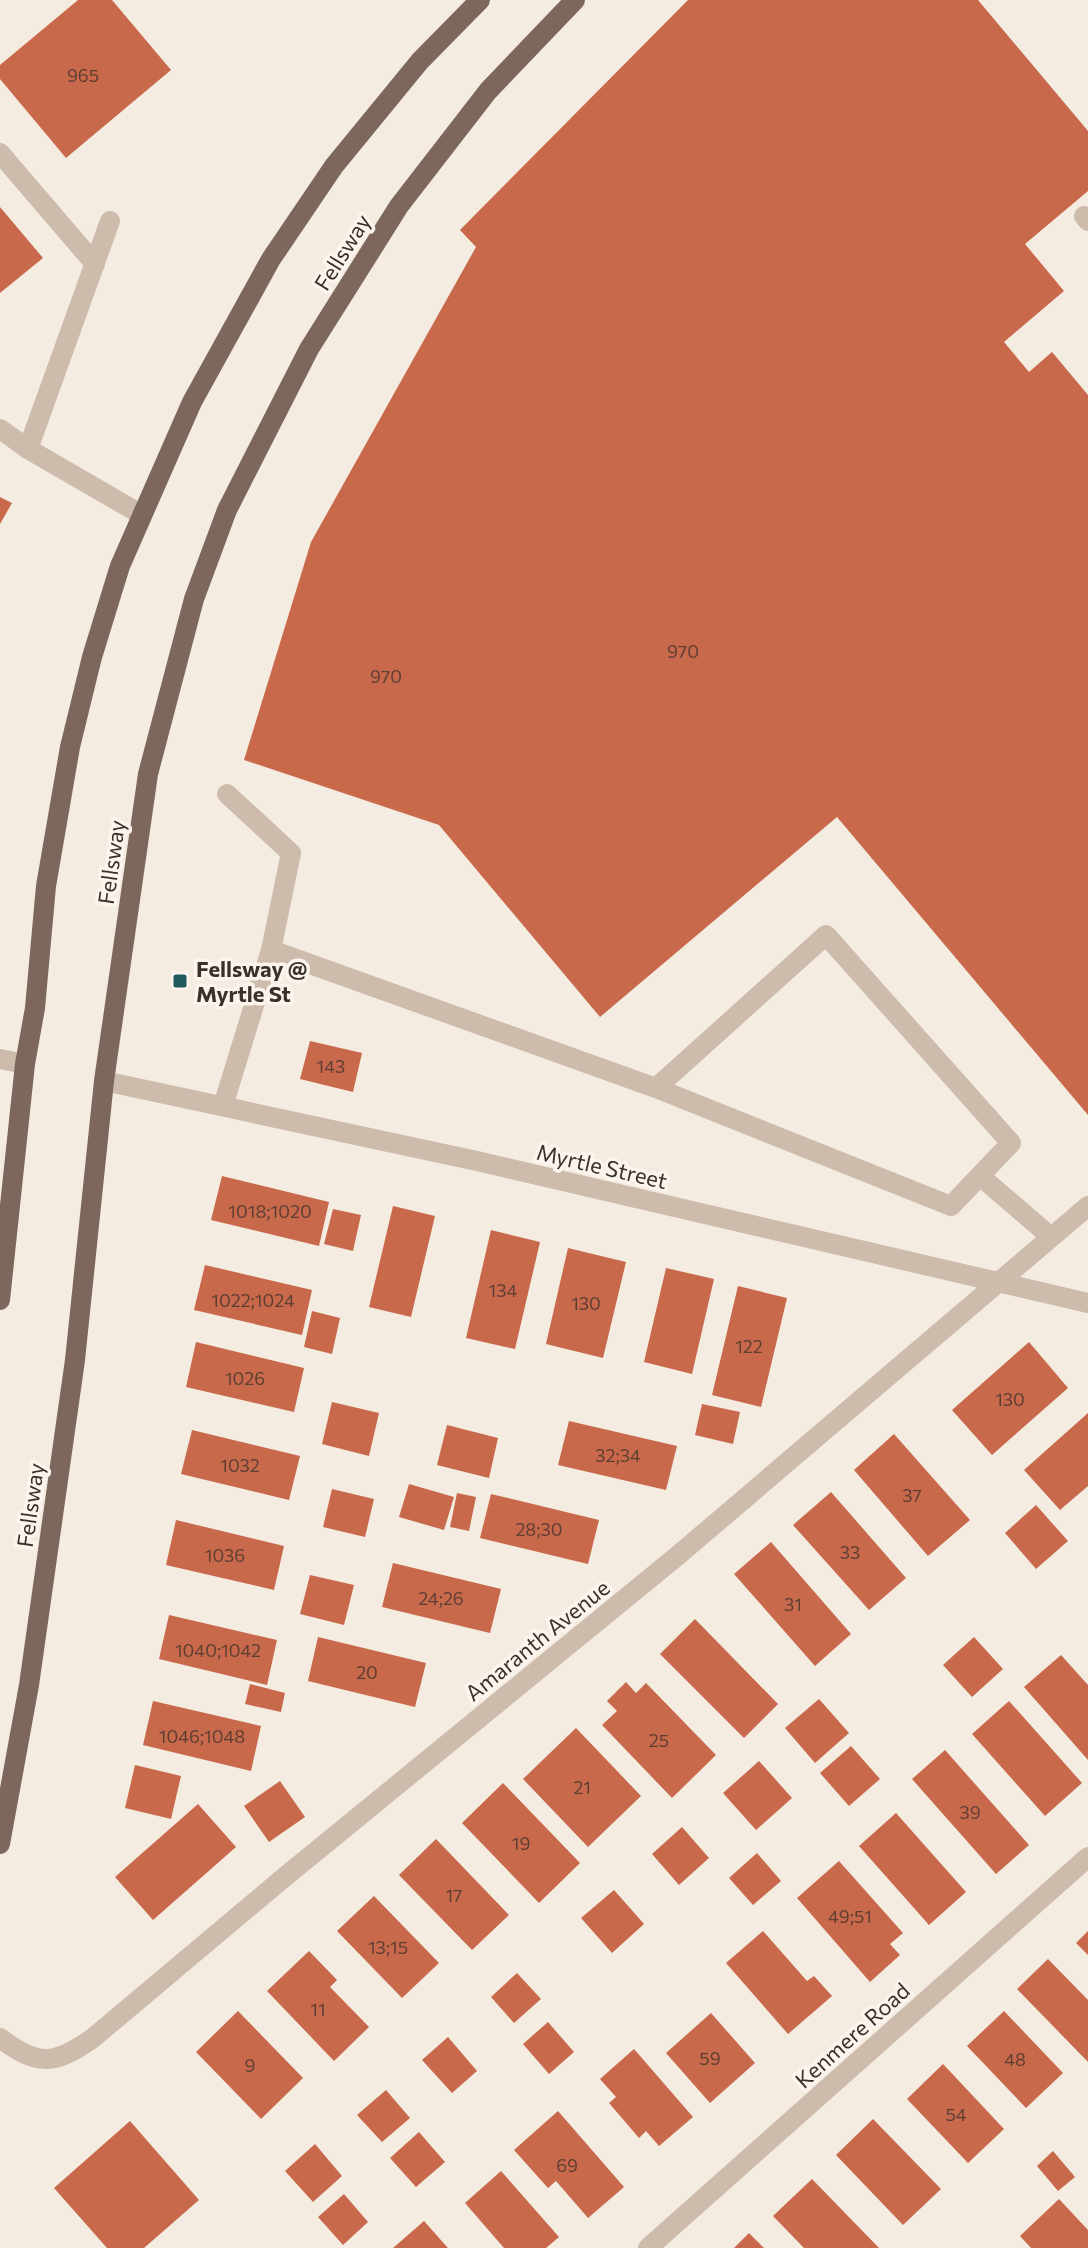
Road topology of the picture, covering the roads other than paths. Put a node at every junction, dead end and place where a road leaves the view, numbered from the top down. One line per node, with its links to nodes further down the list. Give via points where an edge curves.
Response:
1 (480, 0): 8 (main road, via 420,61 334,166 271,259 192,402)
2 (575, 0): 13 (main road, Fellsway, via 488,91 399,206 309,349 227,510 194,599 148,774)
3 (0, 153): 5 (street)
4 (110, 221): 5 (street)
5 (95, 264): 7 (street)
6 (0, 429): 7 (street)
7 (28, 449): 8 (street)
8 (142, 515): 12 (main road, via 120,566 70,747 46,886)
9 (227, 794): 10 (street, via 291,853)
10 (271, 950): 14 (street); 15 (street)
11 (0, 1059): 12 (street)
12 (25, 1064): 20 (main road)
13 (104, 1081): 15 (street, Myrtle Street); 22 (main road, Fellsway, via 75,1360 29,1685)
14 (656, 1088): 16 (street, via 951,1206); 16 (street, via 826,935 1011,1143)
15 (223, 1106): 19 (street, Myrtle Street)
16 (980, 1176): 18 (street)
17 (1088, 1206): 18 (street, Amaranth Avenue)
18 (1051, 1237): 19 (street, Amaranth Avenue)
19 (997, 1283): 21 (street, Myrtle Street); 24 (street, Amaranth Avenue, via 676,1557 93,2038 61,2058 44,2060 19,2053)
20 (0, 1300)
21 (1086, 1304)
22 (0, 1844)
23 (1088, 1857): 25 (street, Kenmere Road)
24 (0, 2038)
25 (648, 2248)

